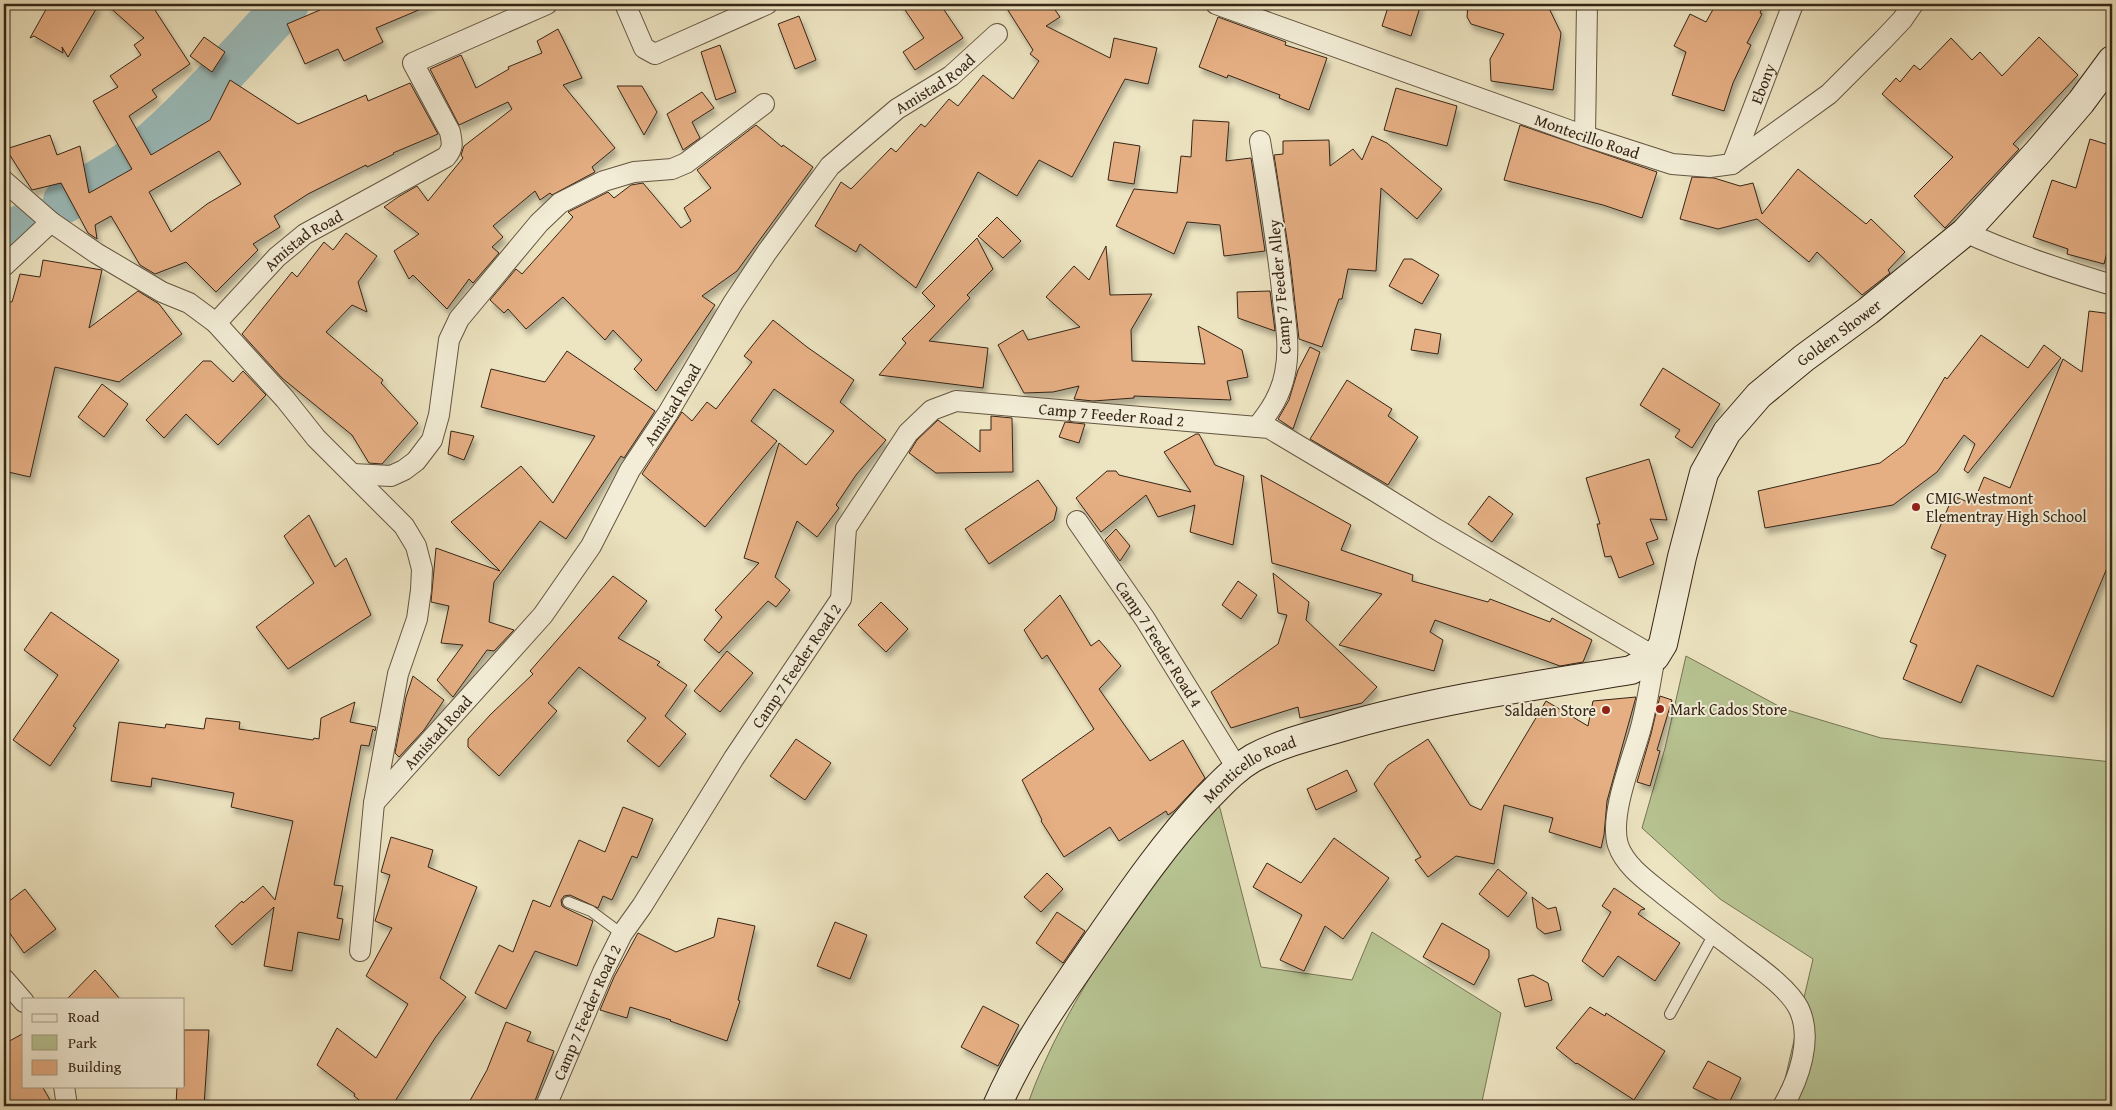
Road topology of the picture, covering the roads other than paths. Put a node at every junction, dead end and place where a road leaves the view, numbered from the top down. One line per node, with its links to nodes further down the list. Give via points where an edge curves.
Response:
1 (547, 4): 19 (street, Amistad Road, via 413,63 450,132 452,150 446,157 305,234 277,257)
2 (625, 4): 3 (street, via 644,48 655,54)
3 (766, 4)
4 (1216, 4): 11 (street, Montecillo Road)
5 (1587, 4): 11 (street)
6 (1792, 4): 13 (street, Ebony)
7 (1913, 4): 13 (street, Montecillo Road, via 1895,27 1829,94)
8 (997, 34): 25 (street, Amistad Road, via 952,76 897,109 830,166 733,303 630,470 591,546 543,615)
9 (2112, 60): 16 (main road, Golden Shower, via 2038,152)
10 (764, 104): 21 (street, via 686,163 672,169 634,172 604,181 560,203 539,223 459,319 449,340 439,415 432,440 416,462 391,476)
11 (1585, 136): 13 (street, Montecillo Road, via 1672,164 1710,167)
12 (1260, 141): 20 (street, Camp 7 Feeder Alley, via 1278,252 1287,356 1276,402)
13 (1732, 164)
14 (4, 181): 15 (street, Amistad Road)
15 (51, 222): 17 (street); 19 (street, Amistad Road, via 162,292 189,303)
16 (1965, 232): 18 (street, via 1990,244); 23 (main road, Golden Shower, via 1759,395 1727,432 1704,473 1666,635)
17 (4, 266)
18 (2112, 285)
19 (216, 323): 21 (street, Amistad Road, via 316,438)
20 (1257, 427): 23 (street, Camp 7 Feeder Road 2, via 1275,431 1436,530); 27 (street, Camp 7 Feeder Road 2, via 956,401 932,410 908,433 846,528 841,599 734,758)
21 (353, 474): 25 (street, Amistad Road, via 404,526 416,546 422,569 417,619 398,674)
22 (1077, 520): 24 (street, Camp 7 Feeder Road 4, via 1145,619)
23 (1655, 656): 24 (main road, Monticello Road, via 1631,670 1460,698 1377,717 1273,749); 28 (street, via 1641,729 1618,812 1618,845 1626,860 1644,879)
24 (1237, 768): 36 (main road, Monticello Road, via 1165,846 1129,895 1032,1036)
25 (374, 803): 29 (street, Amistad Road)
26 (568, 902): 27 (lane, via 591,911)
27 (622, 934): 35 (street, Camp 7 Feeder Road 2, via 602,972)
28 (1714, 934): 32 (lane); 37 (street, via 1764,972 1799,1008 1804,1031 1802,1058)
29 (360, 951)
30 (4, 978): 31 (street)
31 (22, 1000)
32 (1670, 1014)
33 (64, 1088): 34 (street)
34 (67, 1106)
35 (546, 1106)
36 (997, 1106)
37 (1783, 1106)

